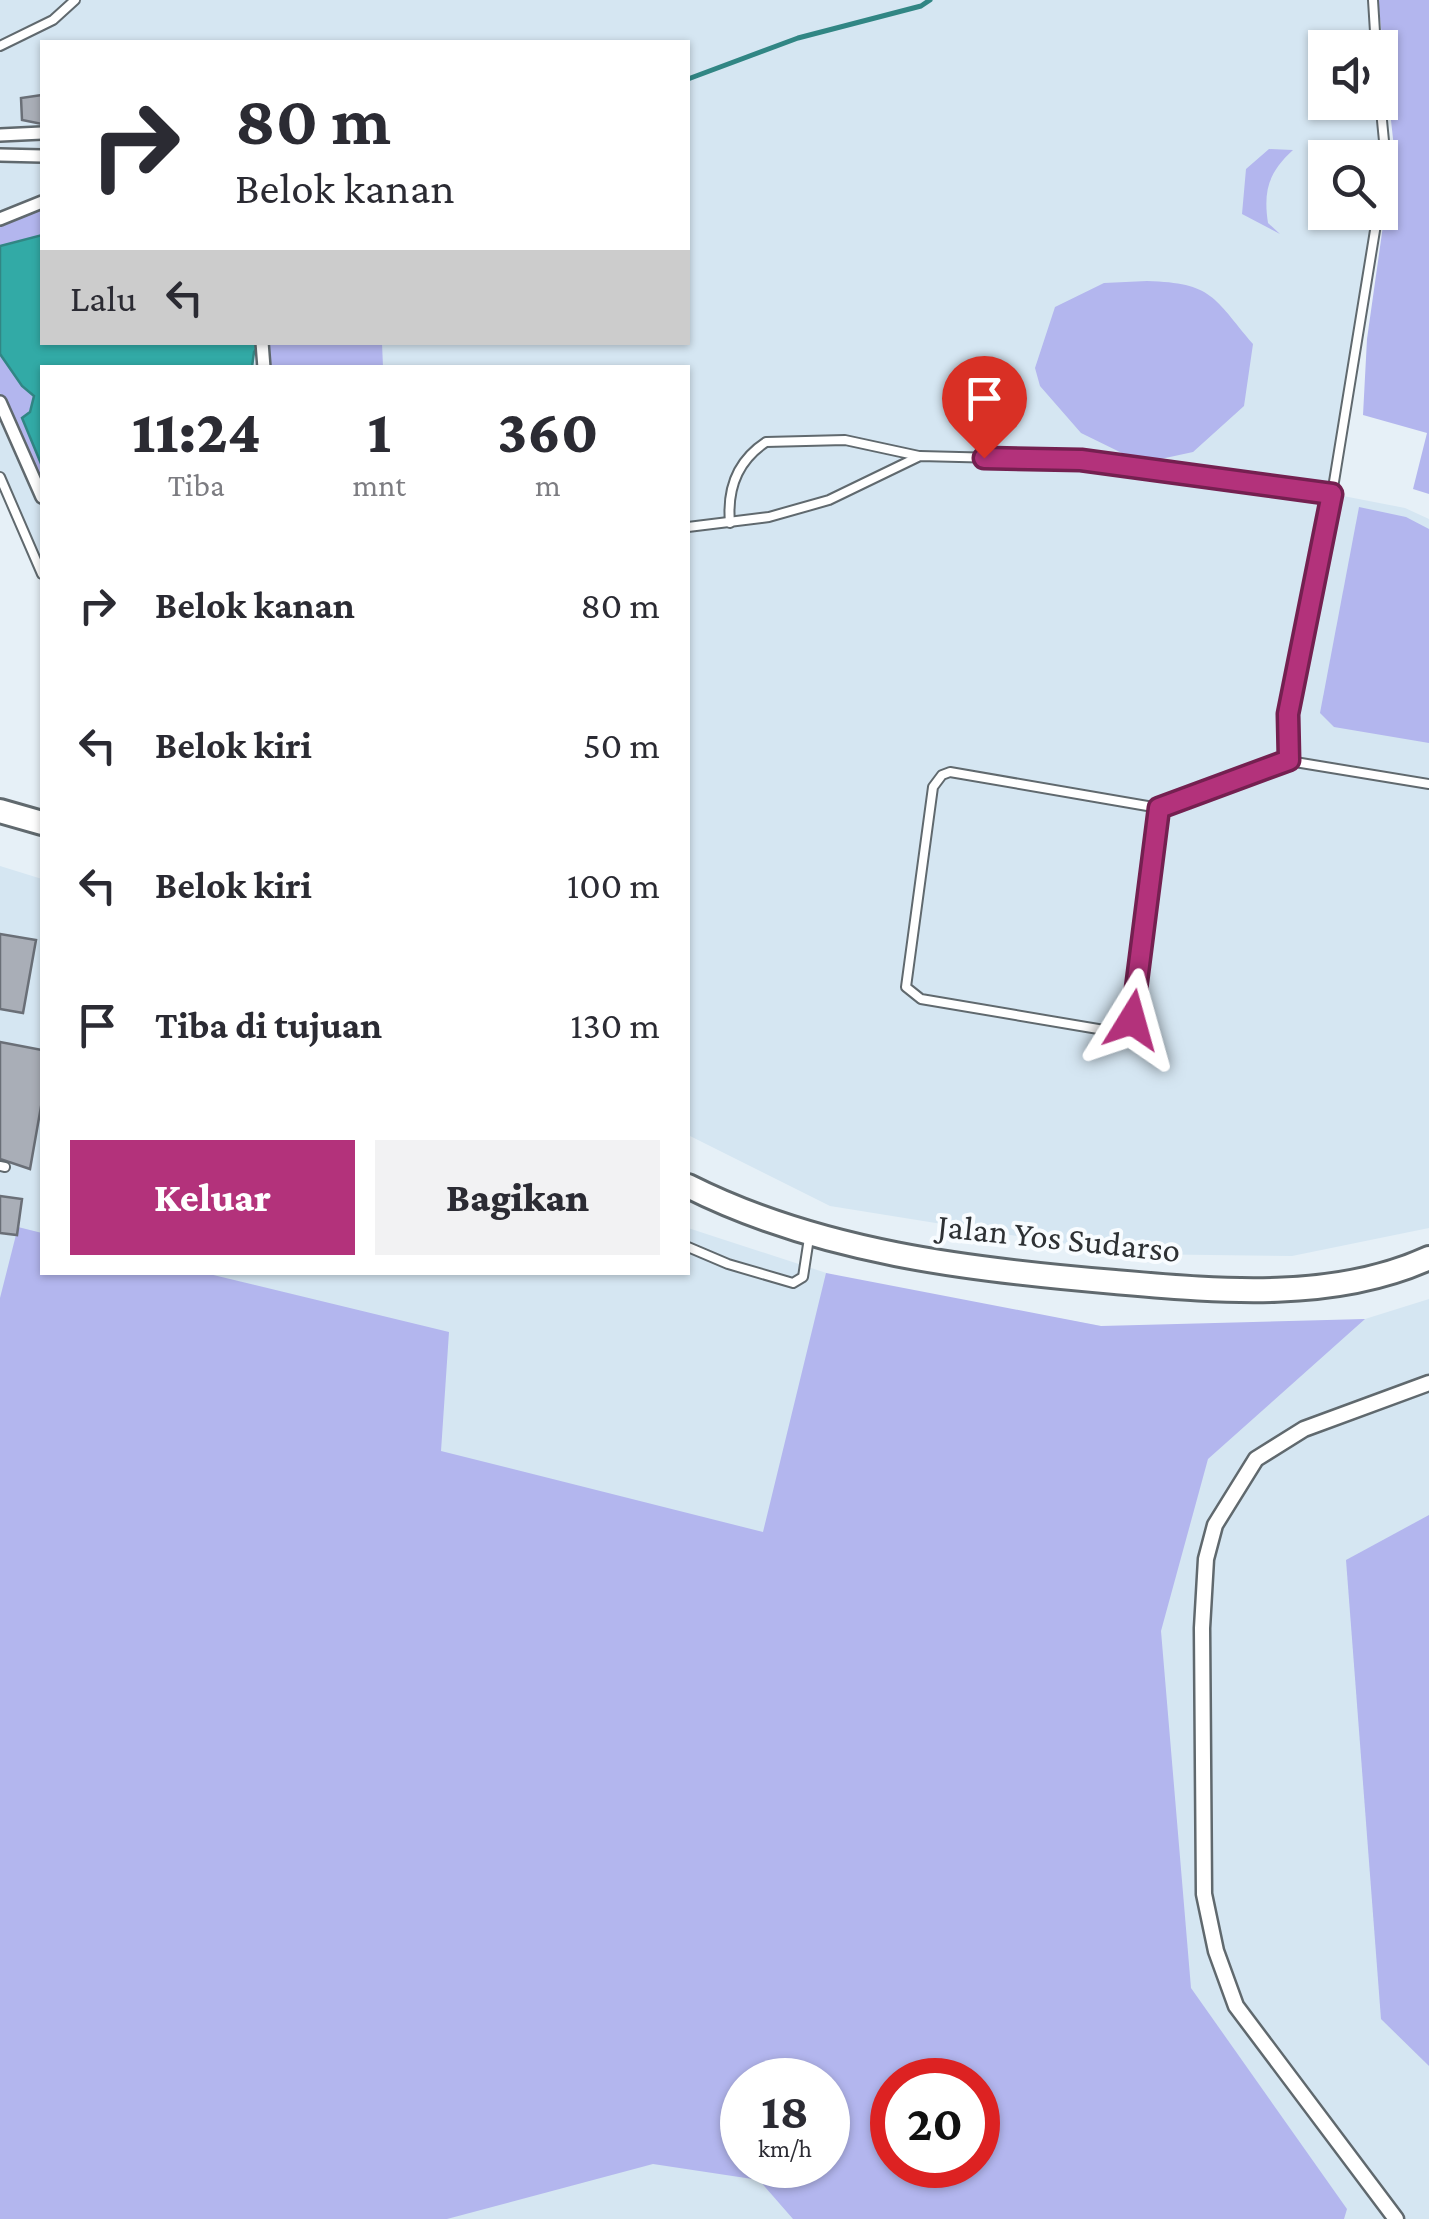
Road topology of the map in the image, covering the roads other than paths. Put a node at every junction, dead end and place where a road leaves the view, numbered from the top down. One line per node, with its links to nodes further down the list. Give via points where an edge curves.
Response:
1 (75, 0): 4 (lane, via 53,20)
2 (1373, 0): 3 (lane)
3 (1375, 30)
4 (0, 46)
5 (40, 133): 6 (street)
6 (0, 136)
7 (0, 154): 8 (street)
8 (40, 156)
9 (40, 203): 10 (street)
10 (0, 219)
11 (1375, 230): 16 (lane)
12 (0, 402): 15 (street)
13 (920, 456): 16 (lane, via 1081,460); 17 (lane, via 829,500); 17 (lane, via 846,440 766,442 739,470 727,496)
14 (0, 477): 19 (lane)
15 (40, 492)
16 (1332, 494): 20 (lane, via 1288,714)
17 (730, 524): 18 (lane)
18 (690, 527)
19 (40, 569)
20 (1289, 760): 21 (lane); 22 (lane)
21 (1429, 784)
22 (1159, 808): 22 (lane, via 942,775 933,787 906,987 921,999 1126,1029)
23 (0, 810): 24 (main road)
24 (40, 822)
25 (690, 1187): 26 (main road, Jalan Yos Sudarso)
26 (809, 1234): 27 (lane, via 803,1277 793,1284); 28 (main road, Jalan Yos Sudarso, via 992,1270 1200,1289 1359,1282)
27 (690, 1248)
28 (1429, 1258)
29 (1429, 1383): 30 (street, via 1304,1429 1256,1459 1214,1525 1202,1628 1204,1894 1216,1951 1236,2006)
30 (1394, 2218)

